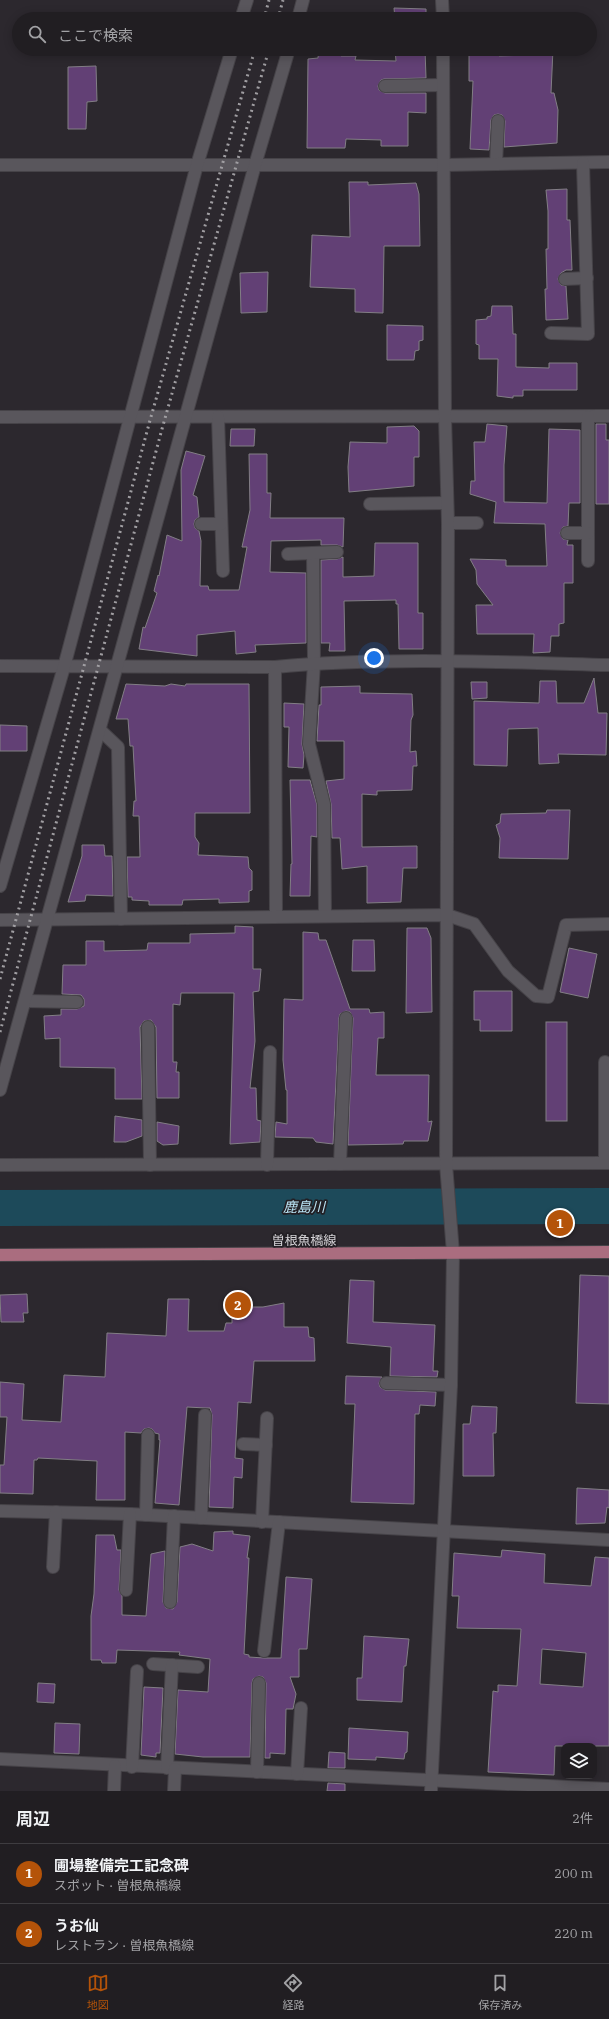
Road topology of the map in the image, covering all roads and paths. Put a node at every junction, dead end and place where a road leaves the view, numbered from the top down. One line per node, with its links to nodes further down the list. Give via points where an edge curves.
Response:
1 (247, 0): 4 (street)
2 (303, 0): 5 (street)
3 (442, 0): 6 (street)
4 (243, 12)
5 (300, 12)
6 (442, 12)
7 (230, 56): 17 (street)
8 (287, 56): 18 (street)
9 (443, 56): 10 (street)
10 (443, 85): 11 (street); 19 (street)
11 (385, 86)
12 (498, 121): 15 (street)
13 (609, 162): 14 (street)
14 (583, 163): 15 (street); 20 (street)
15 (496, 164): 19 (street)
16 (0, 165): 17 (street)
17 (197, 165): 18 (street); 23 (street)
18 (255, 165): 19 (street); 26 (street)
19 (444, 165): 28 (street)
20 (587, 278): 21 (street); 22 (street, via 588,334)
21 (566, 279)
22 (551, 333)
23 (130, 416): 25 (street); 26 (street); 49 (street)
24 (609, 416): 29 (street)
25 (0, 417)
26 (185, 417): 27 (street); 45 (street)
27 (218, 417): 28 (street); 35 (street)
28 (445, 417): 29 (street); 31 (street)
29 (588, 417): 37 (street)
30 (370, 504): 31 (street)
31 (448, 504): 32 (street)
32 (448, 523): 33 (street); 43 (street)
33 (477, 523)
34 (201, 524): 35 (street)
35 (221, 524): 42 (street)
36 (567, 533): 37 (street)
37 (588, 533): 41 (street)
38 (337, 552): 39 (street)
39 (313, 553): 40 (street); 44 (street)
40 (288, 554)
41 (588, 561)
42 (223, 571)
43 (448, 661): 44 (street); 46 (street); 52 (street)
44 (314, 663): 48 (street); 54 (street, via 309,744 324,804)
45 (117, 665): 48 (street); 49 (street); 50 (street)
46 (609, 665)
47 (0, 666): 49 (street)
48 (276, 666): 53 (street)
49 (64, 667): 51 (street)
50 (100, 730): 55 (street, via 118,747); 57 (street)
51 (0, 886)
52 (447, 915): 54 (street); 58 (street, via 474,924 508,971 536,996 548,997 566,925); 69 (street)
53 (276, 916): 54 (street); 55 (street)
54 (325, 916)
55 (121, 919): 57 (street)
56 (0, 920): 57 (street)
57 (48, 920): 59 (street)
58 (609, 924)
59 (25, 1001): 60 (street); 65 (street)
60 (77, 1002)
61 (346, 1018): 68 (street)
62 (148, 1027): 71 (street)
63 (270, 1052): 67 (street)
64 (605, 1062): 66 (street)
65 (0, 1090)
66 (607, 1163): 69 (street)
67 (267, 1164): 68 (street); 71 (street)
68 (340, 1164): 69 (street)
69 (446, 1164): 73 (street)
70 (0, 1165): 71 (street)
71 (150, 1165)
72 (609, 1252): 73 (main road, 曽根魚橋線)
73 (454, 1253): 74 (main road, 曽根魚橋線); 76 (street)
74 (0, 1255)
75 (386, 1383): 76 (street)
76 (451, 1385): 90 (street)
77 (205, 1415): 87 (street)
78 (268, 1418): 81 (street)
79 (148, 1435): 85 (street)
80 (243, 1444): 81 (street)
81 (266, 1445): 88 (street)
82 (0, 1511): 83 (street)
83 (56, 1512): 84 (street); 92 (street)
84 (130, 1514): 85 (street); 93 (street)
85 (146, 1515): 86 (street)
86 (174, 1516): 87 (street); 94 (street)
87 (201, 1518): 88 (street)
88 (262, 1522): 89 (street)
89 (279, 1522): 90 (street); 95 (street)
90 (443, 1532): 91 (street); 108 (street)
91 (609, 1540)
92 (53, 1567)
93 (126, 1590)
94 (170, 1602)
95 (264, 1651)
96 (153, 1664): 97 (street)
97 (172, 1665): 98 (street); 105 (street)
98 (198, 1667)
99 (138, 1671): 104 (street)
100 (259, 1683): 106 (street)
101 (301, 1708): 107 (street)
102 (0, 1759): 103 (street)
103 (115, 1766): 104 (street); 110 (street)
104 (132, 1767): 105 (street)
105 (171, 1769): 106 (street); 111 (street)
106 (257, 1772): 107 (street)
107 (297, 1774): 108 (street)
108 (431, 1786): 109 (street)
109 (609, 1789)
110 (114, 1791)
111 (174, 1791)

